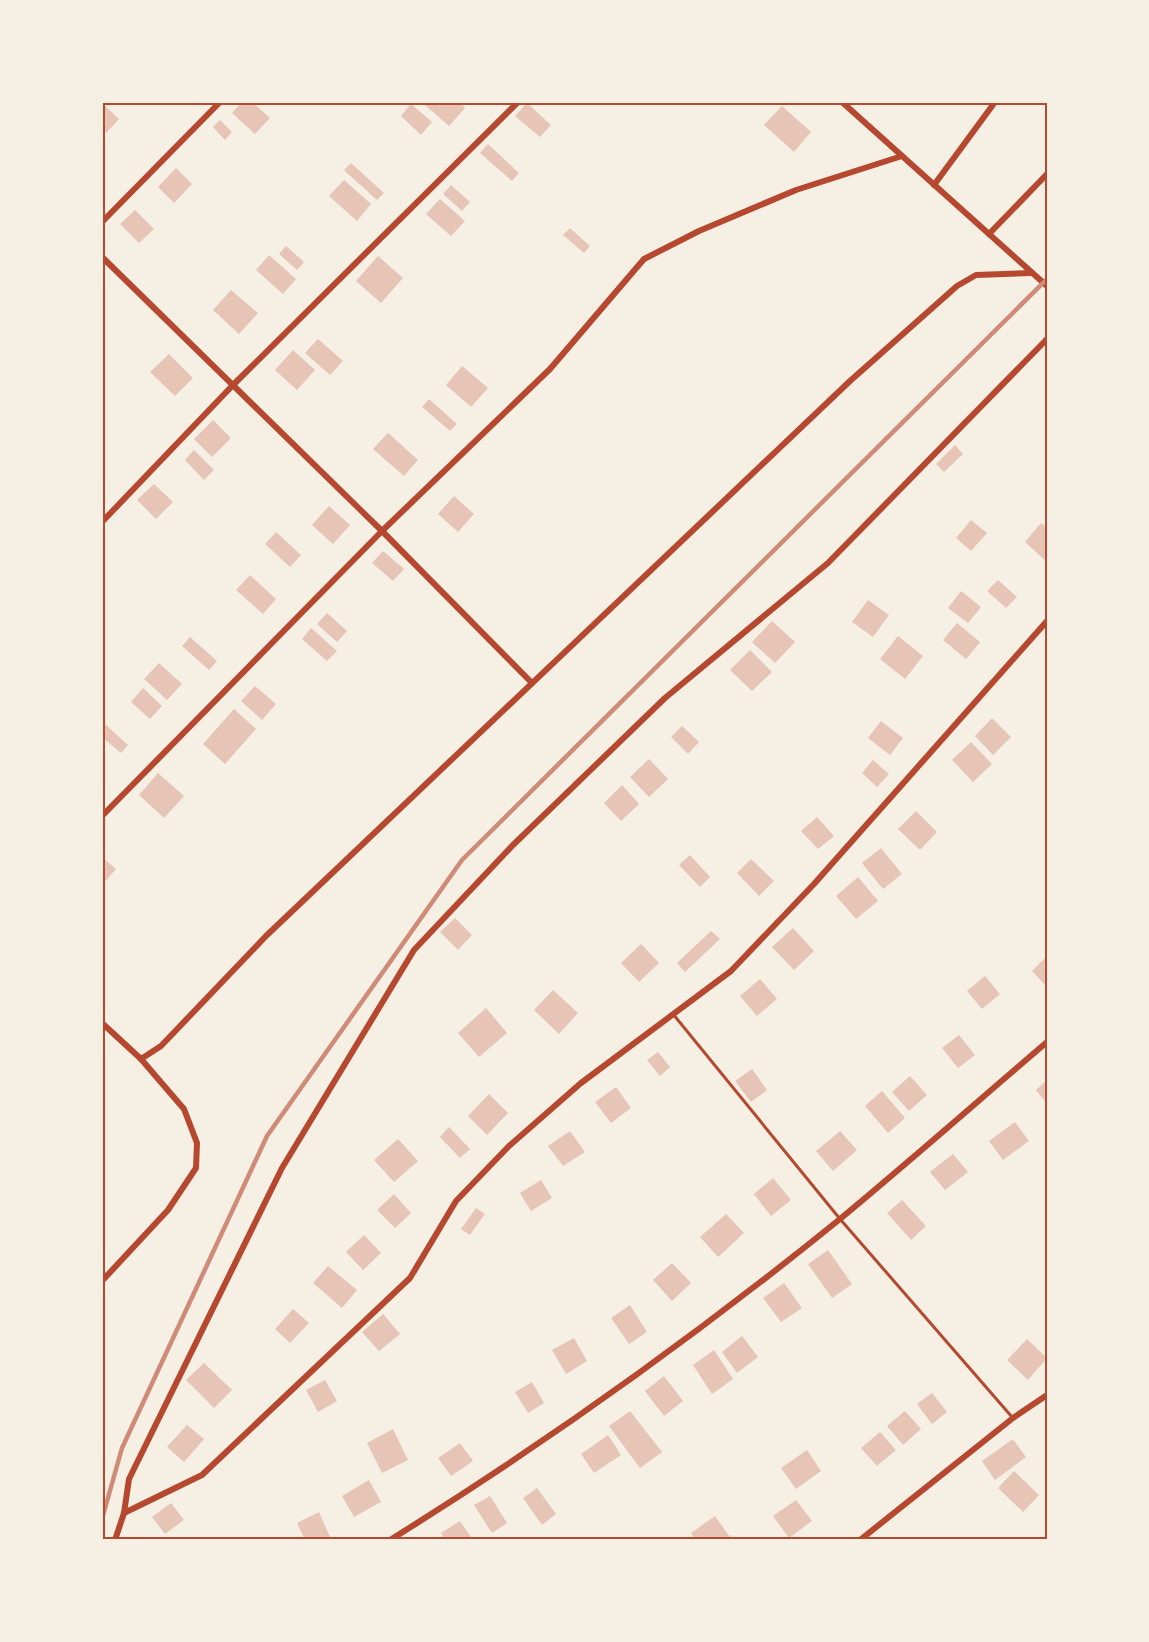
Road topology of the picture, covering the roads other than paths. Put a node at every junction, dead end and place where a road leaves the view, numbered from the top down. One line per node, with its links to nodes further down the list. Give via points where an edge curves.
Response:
1 (220, 102): 8 (street)
2 (518, 102): 14 (street)
3 (842, 102): 5 (street)
4 (995, 102): 7 (street)
5 (902, 156): 7 (street); 16 (street, via 796,190 644,259 550,369)
6 (1047, 174): 9 (street)
7 (934, 185): 9 (street)
8 (102, 222)
9 (989, 234): 11 (street)
10 (102, 257): 14 (street)
11 (1032, 273): 12 (street); 18 (street, via 976,275 957,286 850,381)
12 (1047, 286)
13 (1047, 339): 28 (street, via 828,562 665,698 513,845 414,950 282,1168 129,1479)
14 (233, 386): 15 (street); 16 (street)
15 (102, 522)
16 (382, 531): 18 (street); 19 (street)
17 (1047, 621): 20 (street, via 792,908 731,971)
18 (532, 683): 23 (street, via 266,936 161,1046)
19 (102, 816)
20 (673, 1014): 24 (lane); 28 (street, via 581,1083 509,1146 456,1201 410,1278 202,1475)
21 (102, 1023): 23 (street)
22 (1047, 1042): 24 (street)
23 (141, 1059): 25 (street, via 184,1109 197,1143 196,1168 168,1210)
24 (840, 1219): 27 (lane); 30 (street, via 696,1331 476,1486)
25 (102, 1281)
26 (1046, 1397): 27 (street)
27 (1013, 1418): 31 (street)
28 (124, 1513): 29 (street)
29 (115, 1540)
30 (390, 1540)
31 (860, 1540)

